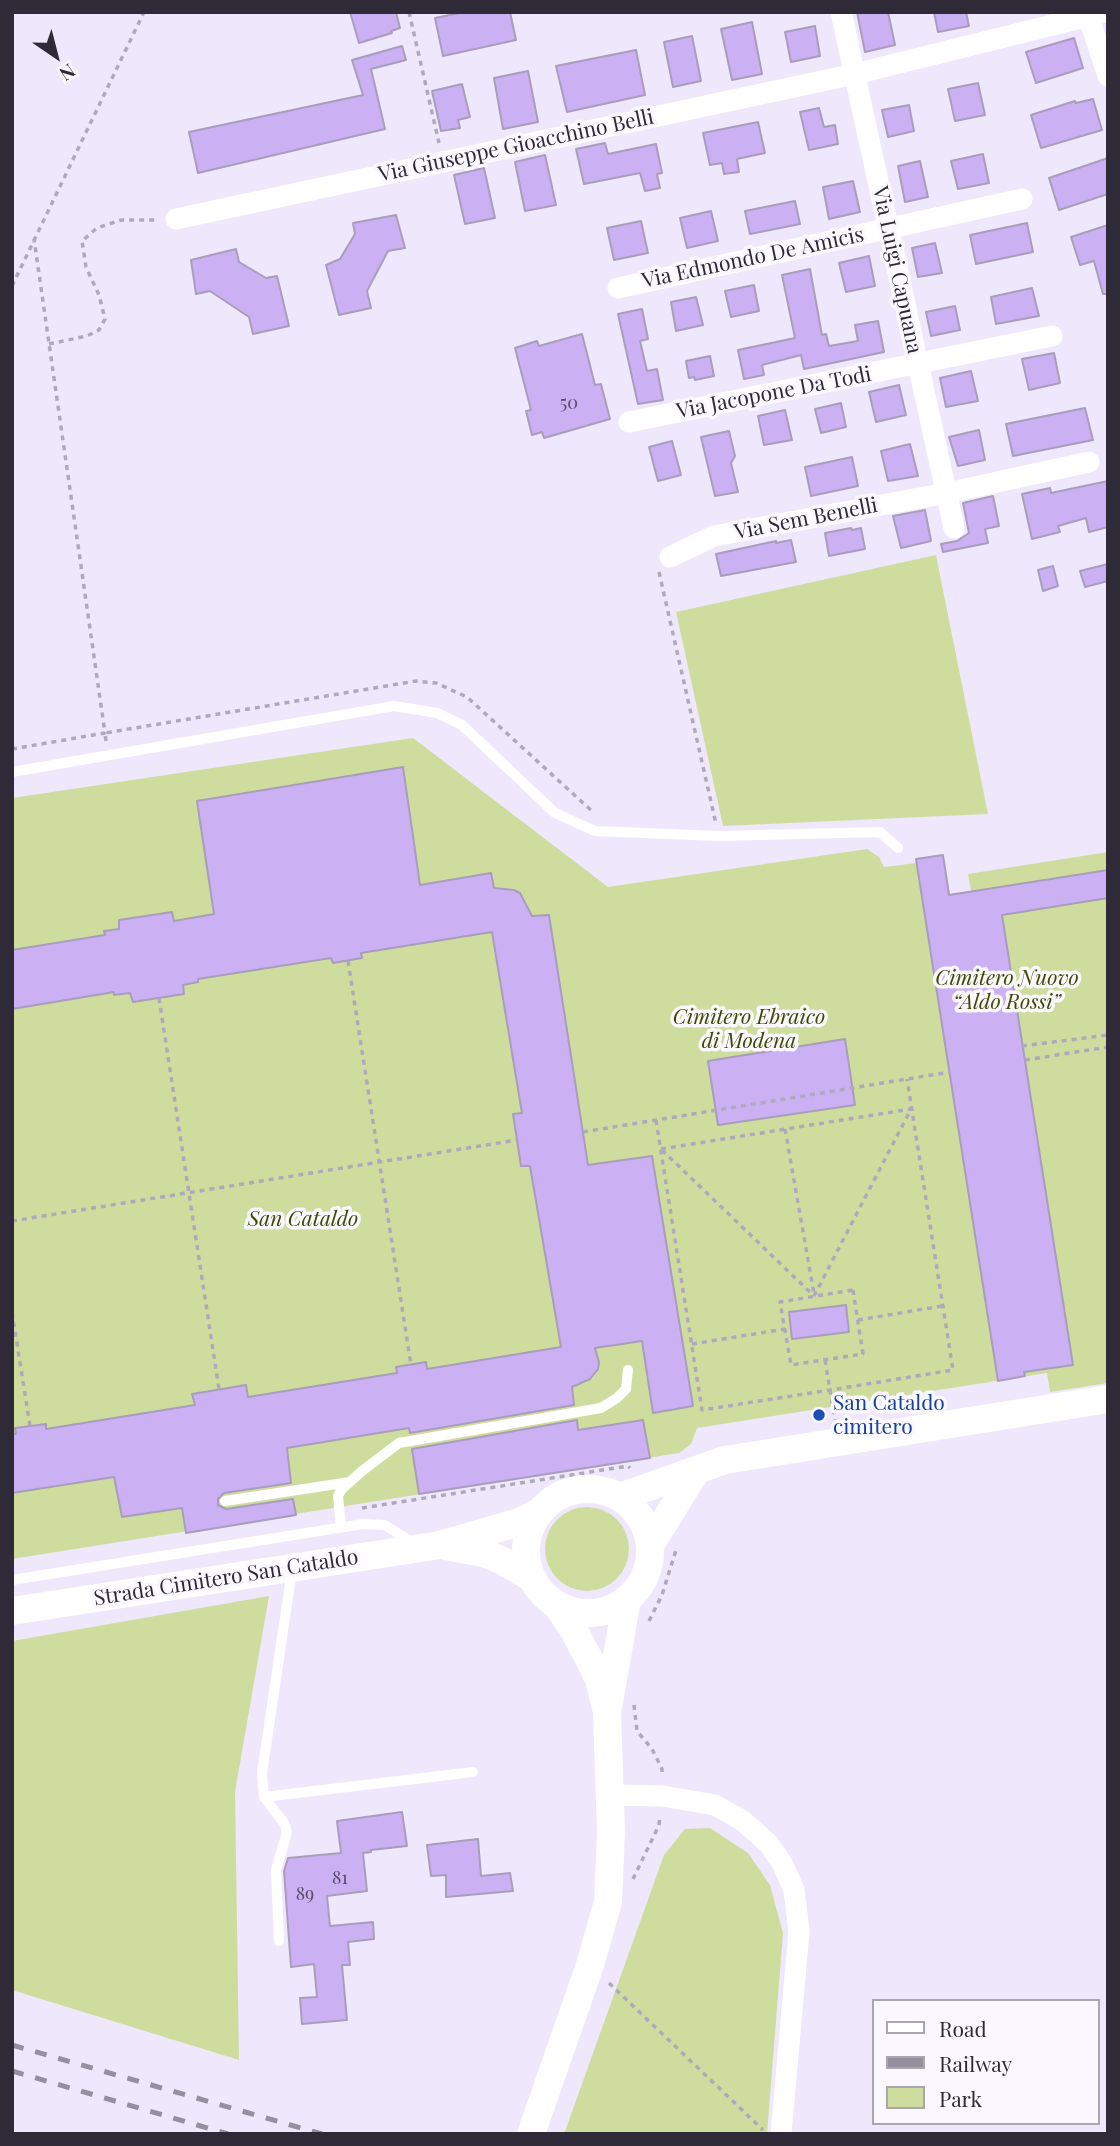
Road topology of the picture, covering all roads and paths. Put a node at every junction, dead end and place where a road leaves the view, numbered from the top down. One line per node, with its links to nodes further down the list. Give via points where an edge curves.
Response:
1 (144, 12): 11 (path)
2 (409, 12): 7 (path)
3 (841, 12): 5 (street, Via Luigi Capuana)
4 (1093, 14): 5 (street, Via Giuseppe Gioacchino Belli); 6 (street)
5 (855, 74): 7 (street, Via Giuseppe Gioacchino Belli); 10 (street, Via Luigi Capuana)
6 (1108, 76)
7 (443, 162): 9 (street, Via Giuseppe Gioacchino Belli)
8 (1022, 199): 10 (street, Via Edmondo De Amicis)
9 (176, 219): 15 (path, via 121,220 97,228 82,241 86,267 105,319 99,330 87,336)
10 (888, 229): 13 (street, Via Edmondo De Amicis); 16 (street, Via Luigi Capuana)
11 (34, 239): 12 (path); 15 (path)
12 (12, 286)
13 (618, 288)
14 (1052, 336): 16 (street, Via Jacopone Da Todi)
15 (49, 344): 22 (path, via 105,733)
16 (918, 363): 17 (street, Via Jacopone Da Todi); 19 (street, Via Luigi Capuana)
17 (629, 422)
18 (1090, 462): 19 (street, Via Sem Benelli)
19 (947, 493): 20 (street, Via Luigi Capuana); 21 (street, Via Sem Benelli, via 714,536)
20 (954, 528)
21 (670, 556): 24 (path, via 659,576)
22 (12, 749)
23 (12, 772): 24 (lane, via 394,706 437,713 462,725 555,813 574,823 594,831)
24 (719, 836): 25 (lane, via 880,832)
25 (898, 848)
26 (348, 961): 40 (path)
27 (159, 998): 41 (path)
28 (1108, 1035): 29 (path)
29 (1022, 1046)
30 (1108, 1047): 31 (path)
31 (1025, 1060)
32 (950, 1072): 33 (path)
33 (907, 1079): 34 (path); 35 (path)
34 (911, 1109): 36 (path); 43 (path); 44 (path)
35 (656, 1120): 37 (path); 39 (path)
36 (785, 1129): 39 (path); 43 (path)
37 (583, 1132)
38 (517, 1140): 40 (path)
39 (661, 1149): 43 (path); 48 (path)
40 (379, 1162): 41 (path); 50 (path)
41 (189, 1193): 42 (path); 52 (path)
42 (12, 1221)
43 (814, 1296): 46 (path, via 853,1290); 47 (path, via 780,1302)
44 (943, 1306): 46 (path); 53 (path, via 953,1370)
45 (12, 1312): 55 (path)
46 (858, 1320): 49 (path, via 863,1353)
47 (785, 1329): 48 (path); 49 (path, via 790,1365)
48 (692, 1344): 53 (path, via 702,1410)
49 (825, 1360): 53 (path)
50 (411, 1365)
51 (628, 1370): 58 (lane, via 625,1389 601,1408 399,1443)
52 (219, 1390)
53 (830, 1390): 56 (path)
54 (1108, 1399): 57 (street, via 725,1460)
55 (30, 1426)
56 (837, 1432)
57 (696, 1471): 59 (street); 63 (street)
58 (350, 1482): 60 (lane); 61 (lane, via 338,1496)
59 (632, 1492): 61 (path, via 628,1466); 62 (street, via 576,1489 556,1497); 65 (street)
60 (225, 1501)
61 (340, 1511): 64 (lane)
62 (539, 1512): 66 (street, Strada Cimitero San Cataldo, via 520,1522); 68 (street, via 526,1544)
63 (667, 1515): 65 (street); 73 (path, via 678,1528 675,1553 662,1595)
64 (341, 1528): 66 (lane, via 385,1525); 69 (lane)
65 (650, 1545): 70 (street, via 645,1575)
66 (430, 1547): 67 (street, Strada Cimitero San Cataldo); 68 (street, Strada Cimitero San Cataldo, via 483,1553)
67 (292, 1567): 72 (street, Strada Cimitero San Cataldo); 78 (lane, via 262,1773)
68 (532, 1578): 71 (street)
69 (12, 1580)
70 (627, 1599): 71 (street, via 600,1612 569,1610); 75 (street)
71 (556, 1604): 75 (street, via 589,1659)
72 (12, 1611)
73 (645, 1628)
74 (634, 1703): 79 (path, via 637,1731 662,1769)
75 (607, 1713): 77 (street)
76 (473, 1772): 78 (lane)
77 (610, 1795): 79 (street); 83 (street, via 608,1902)
78 (264, 1797): 81 (lane, via 287,1832 276,1870)
79 (662, 1797): 80 (path, via 659,1825); 85 (street, via 715,1805 743,1821 769,1844 794,1890 799,1931)
80 (632, 1881)
81 (279, 1941)
82 (607, 1980): 84 (path)
83 (531, 2134)
84 (767, 2134)
85 (781, 2134)

